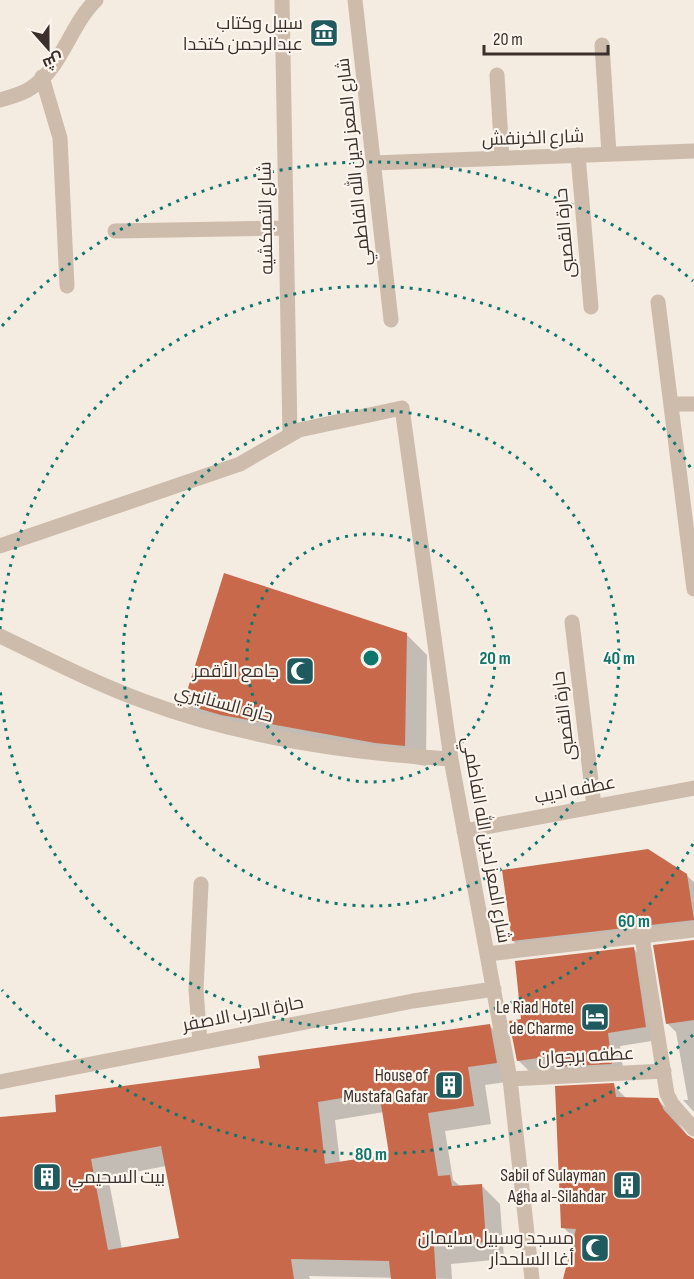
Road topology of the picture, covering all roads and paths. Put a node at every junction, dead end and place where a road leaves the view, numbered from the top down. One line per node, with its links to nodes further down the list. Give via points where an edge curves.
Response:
1 (96, 0): 6 (street, via 86,9)
2 (282, 0): 13 (street, شارع التمبكشيه)
3 (355, 0): 12 (street, شارع المعز لدين الله الفاطمي)
4 (602, 45): 9 (street)
5 (497, 75): 11 (street)
6 (42, 77): 7 (street, via 32,88); 15 (street, via 60,138)
7 (0, 100)
8 (694, 151): 9 (street, شارع الخرنفش)
9 (609, 154): 10 (street, شارع الخرنفش)
10 (578, 155): 11 (street, شارع الخرنفش); 17 (street, حارة القصبى)
11 (502, 158): 12 (street, شارع الخرنفش)
12 (373, 163): 18 (street, شارع المعز لدين الله الفاطمي)
13 (286, 228): 14 (street); 21 (street, شارع التمبكشيه)
14 (115, 231)
15 (67, 286)
16 (658, 302): 19 (street)
17 (591, 307)
18 (392, 320)
19 (671, 404): 20 (street); 23 (street)
20 (694, 404)
21 (290, 435): 22 (street, via 240,464); 26 (street, شارع المعز لدين الله الفاطمي, via 402,408)
22 (0, 546)
23 (694, 589)
24 (572, 622): 28 (street, حارة القصبى)
25 (0, 636): 26 (street, حارة السنانيري, via 104,685 197,719 304,743)
26 (451, 759): 29 (street, شارع المعز لدين الله الفاطمي)
27 (694, 788): 28 (street, عطفه اديب)
28 (594, 806): 29 (street, عطفه اديب)
29 (464, 831): 33 (street, شارع المعز لدين الله الفاطمي)
30 (201, 885): 35 (street, via 196,990)
31 (694, 930): 32 (street)
32 (642, 937): 33 (street); 36 (street)
33 (487, 954): 34 (street, شارع المعز لدين الله الفاطمي)
34 (494, 988): 35 (street, حارة الدرب الاصفر); 37 (street, شارع المعز لدين الله الفاطمي)
35 (200, 1042): 38 (street, حارة الدرب الاصفر)
36 (664, 1071): 37 (street, عطفه برجوان); 39 (street, via 672,1104)
37 (510, 1079): 40 (street, شارع المعز لدين الله الفاطمي)
38 (0, 1082)
39 (693, 1125)
40 (532, 1279)

